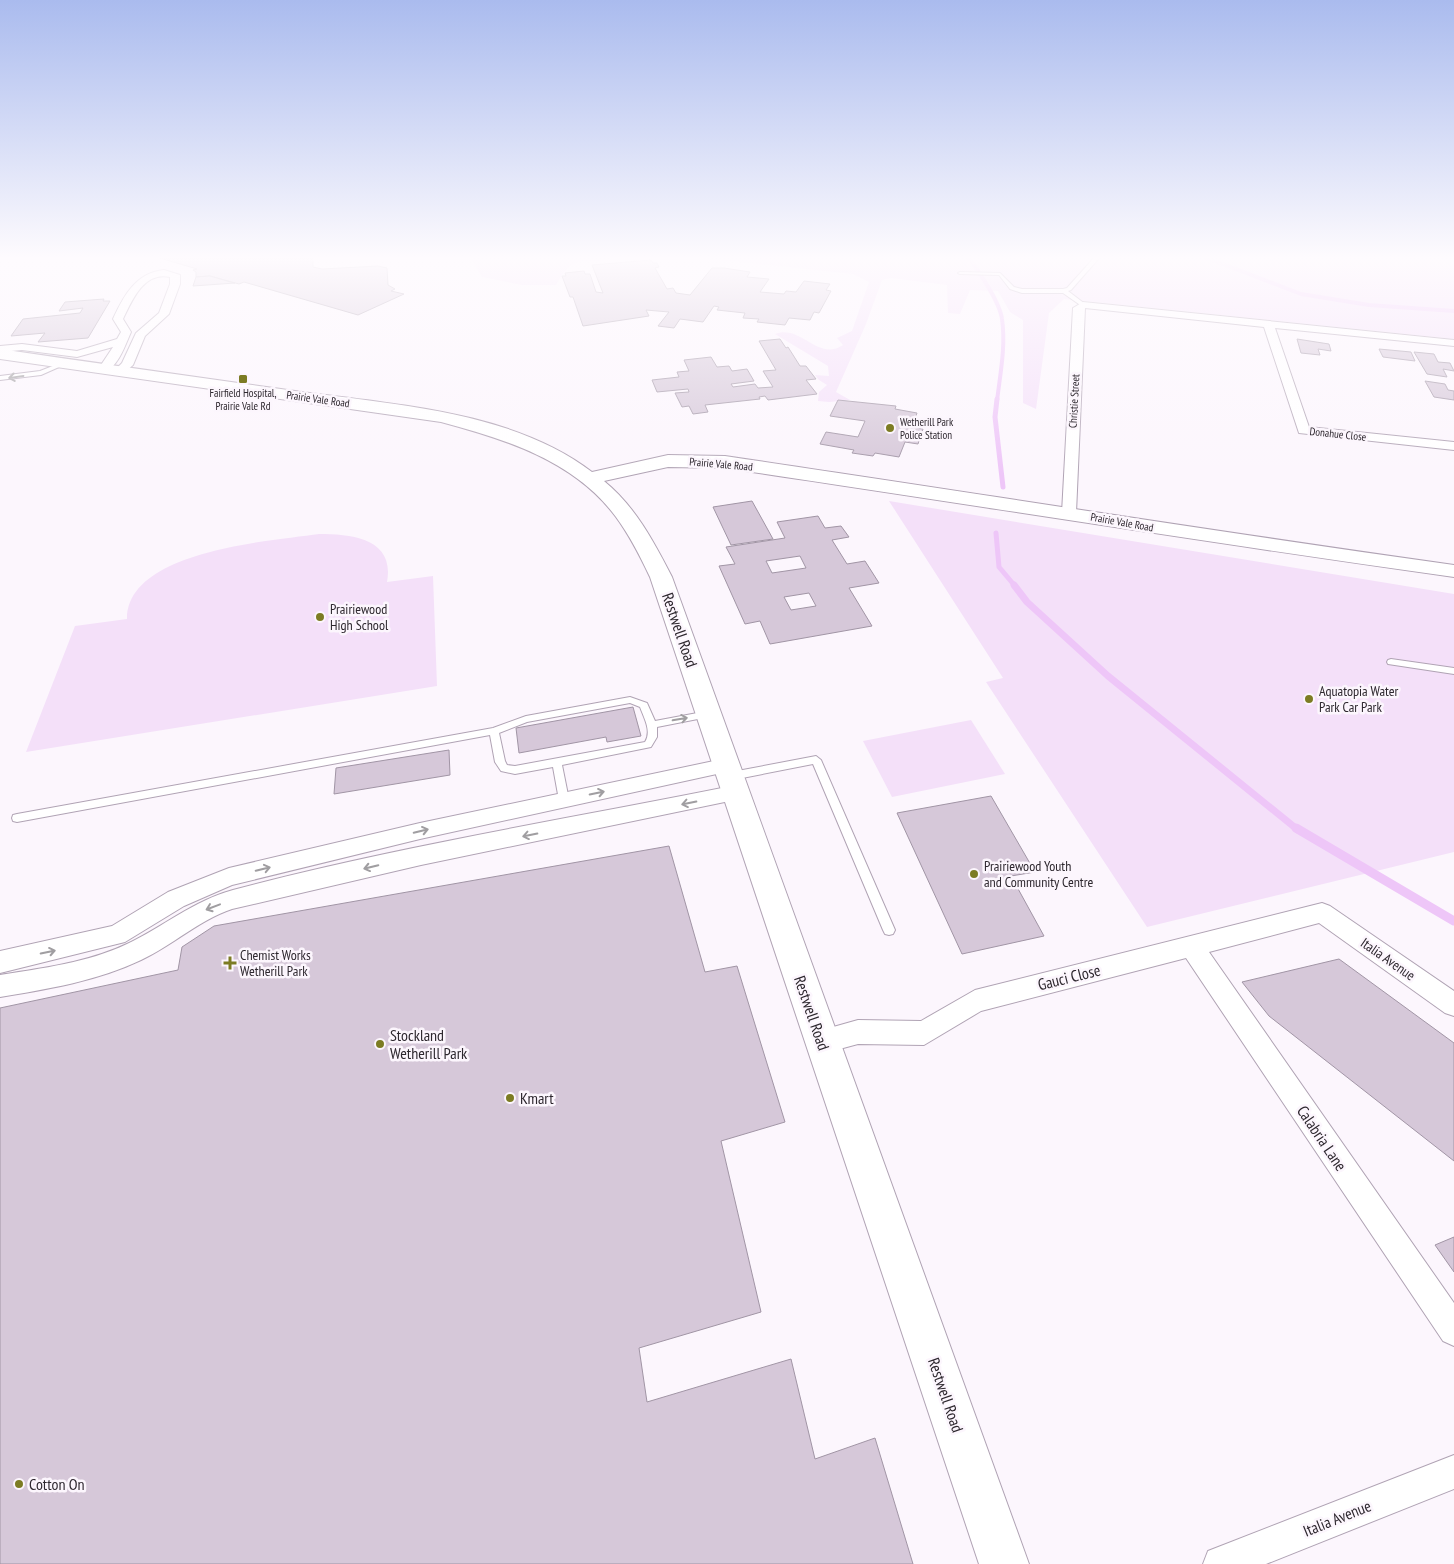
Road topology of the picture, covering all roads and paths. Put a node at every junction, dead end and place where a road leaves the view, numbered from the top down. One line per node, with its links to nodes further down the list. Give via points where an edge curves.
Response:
1 (125, 331): 6 (street)
2 (145, 331): 11 (street, via 127,365)
3 (1077, 331): 15 (street, Christie Street)
4 (1271, 331): 13 (street, Donahue Close, via 1304,430)
5 (1342, 331): 7 (street)
6 (122, 341): 8 (street, via 70,354 22,347); 11 (street, via 112,361)
7 (1454, 343)
8 (0, 349)
9 (0, 354): 10 (main road, Prairie Vale Road)
10 (65, 363): 11 (main road, Prairie Vale Road); 12 (lane, one-way to 12, via 40,373)
11 (113, 369): 14 (main road, Prairie Vale Road, via 441,417 526,442)
12 (0, 378)
13 (1454, 446)
14 (592, 478): 15 (main road, Prairie Vale Road, via 654,463 702,461 764,467); 19 (main road, Restwell Road, via 624,510 647,544)
15 (1069, 513): 16 (main road, Prairie Vale Road, via 1184,533)
16 (1454, 571)
17 (1391, 662): 18 (lane)
18 (1454, 671)
19 (710, 714): 20 (lane, one-way to 19); 23 (main road, Restwell Road)
20 (650, 724): 21 (lane, via 644,705 630,700 526,719); 22 (lane, via 653,735 648,745)
21 (494, 731): 22 (lane, via 504,768 514,770); 25 (lane)
22 (557, 762): 24 (lane)
23 (732, 778): 24 (street, one-way to 23); 27 (lane, via 816,760); 30 (street, one-way to 30, via 230,900 199,912 135,952 98,966); 32 (main road, Restwell Road)
24 (564, 800): 29 (street, one-way to 24, via 117,935 176,899 229,877)
25 (17, 818)
26 (1322, 913): 28 (street, Gauci Close); 31 (street, Italia Avenue)
27 (889, 930)
28 (1191, 946): 32 (street, Gauci Close, via 975,1001 924,1033 858,1032); 33 (street, Calabria Lane)
29 (0, 962)
30 (0, 986)
31 (1454, 1005)
32 (821, 1042): 35 (main road, Restwell Road)
33 (1454, 1330)
34 (1454, 1472): 36 (street, Italia Avenue)
35 (1004, 1564)
36 (1221, 1564)

